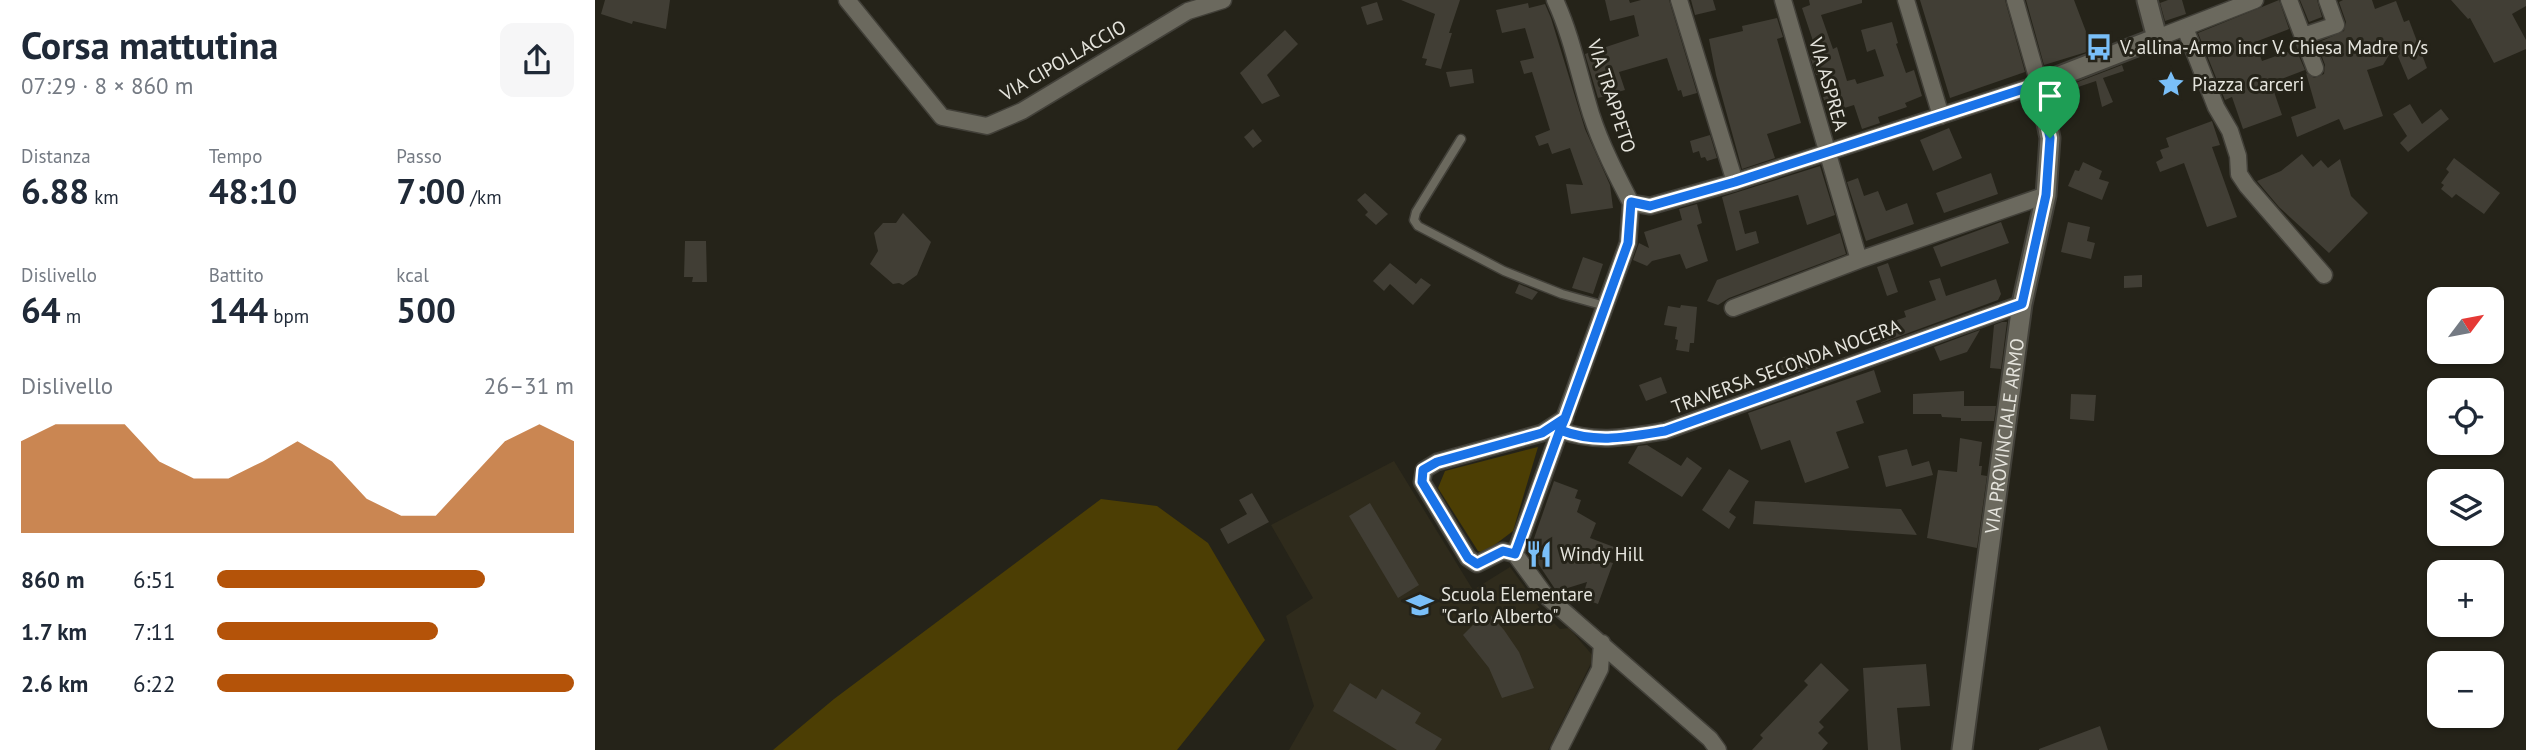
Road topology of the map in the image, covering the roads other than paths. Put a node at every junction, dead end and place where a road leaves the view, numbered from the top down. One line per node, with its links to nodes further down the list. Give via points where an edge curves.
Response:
1 (847, 0): 2 (street, VIA CIPOLLACCIO, via 942,117 987,126 1022,111 1188,11)
2 (1223, 0)
3 (1555, 0): 22 (street, VIA TRAPPETO, via 1569,29 1591,115)
4 (1679, 0): 20 (street)
5 (1783, 0): 19 (street, VIA ASPREA)
6 (1906, 0): 17 (street)
7 (2015, 0): 16 (street)
8 (2147, 0): 14 (street)
9 (2255, 0): 12 (street)
10 (2289, 0): 13 (street)
11 (2327, 0): 13 (street, via 2336,25)
12 (2185, 28): 14 (street); 24 (street, via 2230,131 2239,174)
13 (2303, 36): 15 (street)
14 (2157, 38): 16 (street)
15 (2315, 68)
16 (2039, 84): 17 (street); 21 (street, VIA PROVINCIALE ARMO, via 2050,138)
17 (1941, 116): 19 (street)
18 (1461, 139): 26 (lane, via 1416,212 1418,226 1504,271)
19 (1828, 154): 20 (street); 23 (street, VIA ASPREA)
20 (1735, 182): 22 (street, via 1650,206)
21 (2046, 195): 23 (street); 25 (street, VIA PROVINCIALE ARMO)
22 (1631, 202): 26 (street, via 1628,243)
23 (1859, 260): 27 (street)
24 (2324, 275)
25 (2022, 304): 28 (street, TRAVERSA SECONDA NOCERA, via 1665,431 1604,440 1579,438); 33 (street, VIA PROVINCIALE ARMO)
26 (1607, 307): 28 (street)
27 (1733, 308)
28 (1562, 424): 29 (street); 29 (street, via 1423,470 1422,482 1468,558 1477,564 1503,551)
29 (1515, 554): 30 (street, via 1545,595)
30 (1602, 643): 31 (street, via 1600,669); 32 (street)
31 (1559, 750)
32 (1718, 750)
33 (1962, 750)

